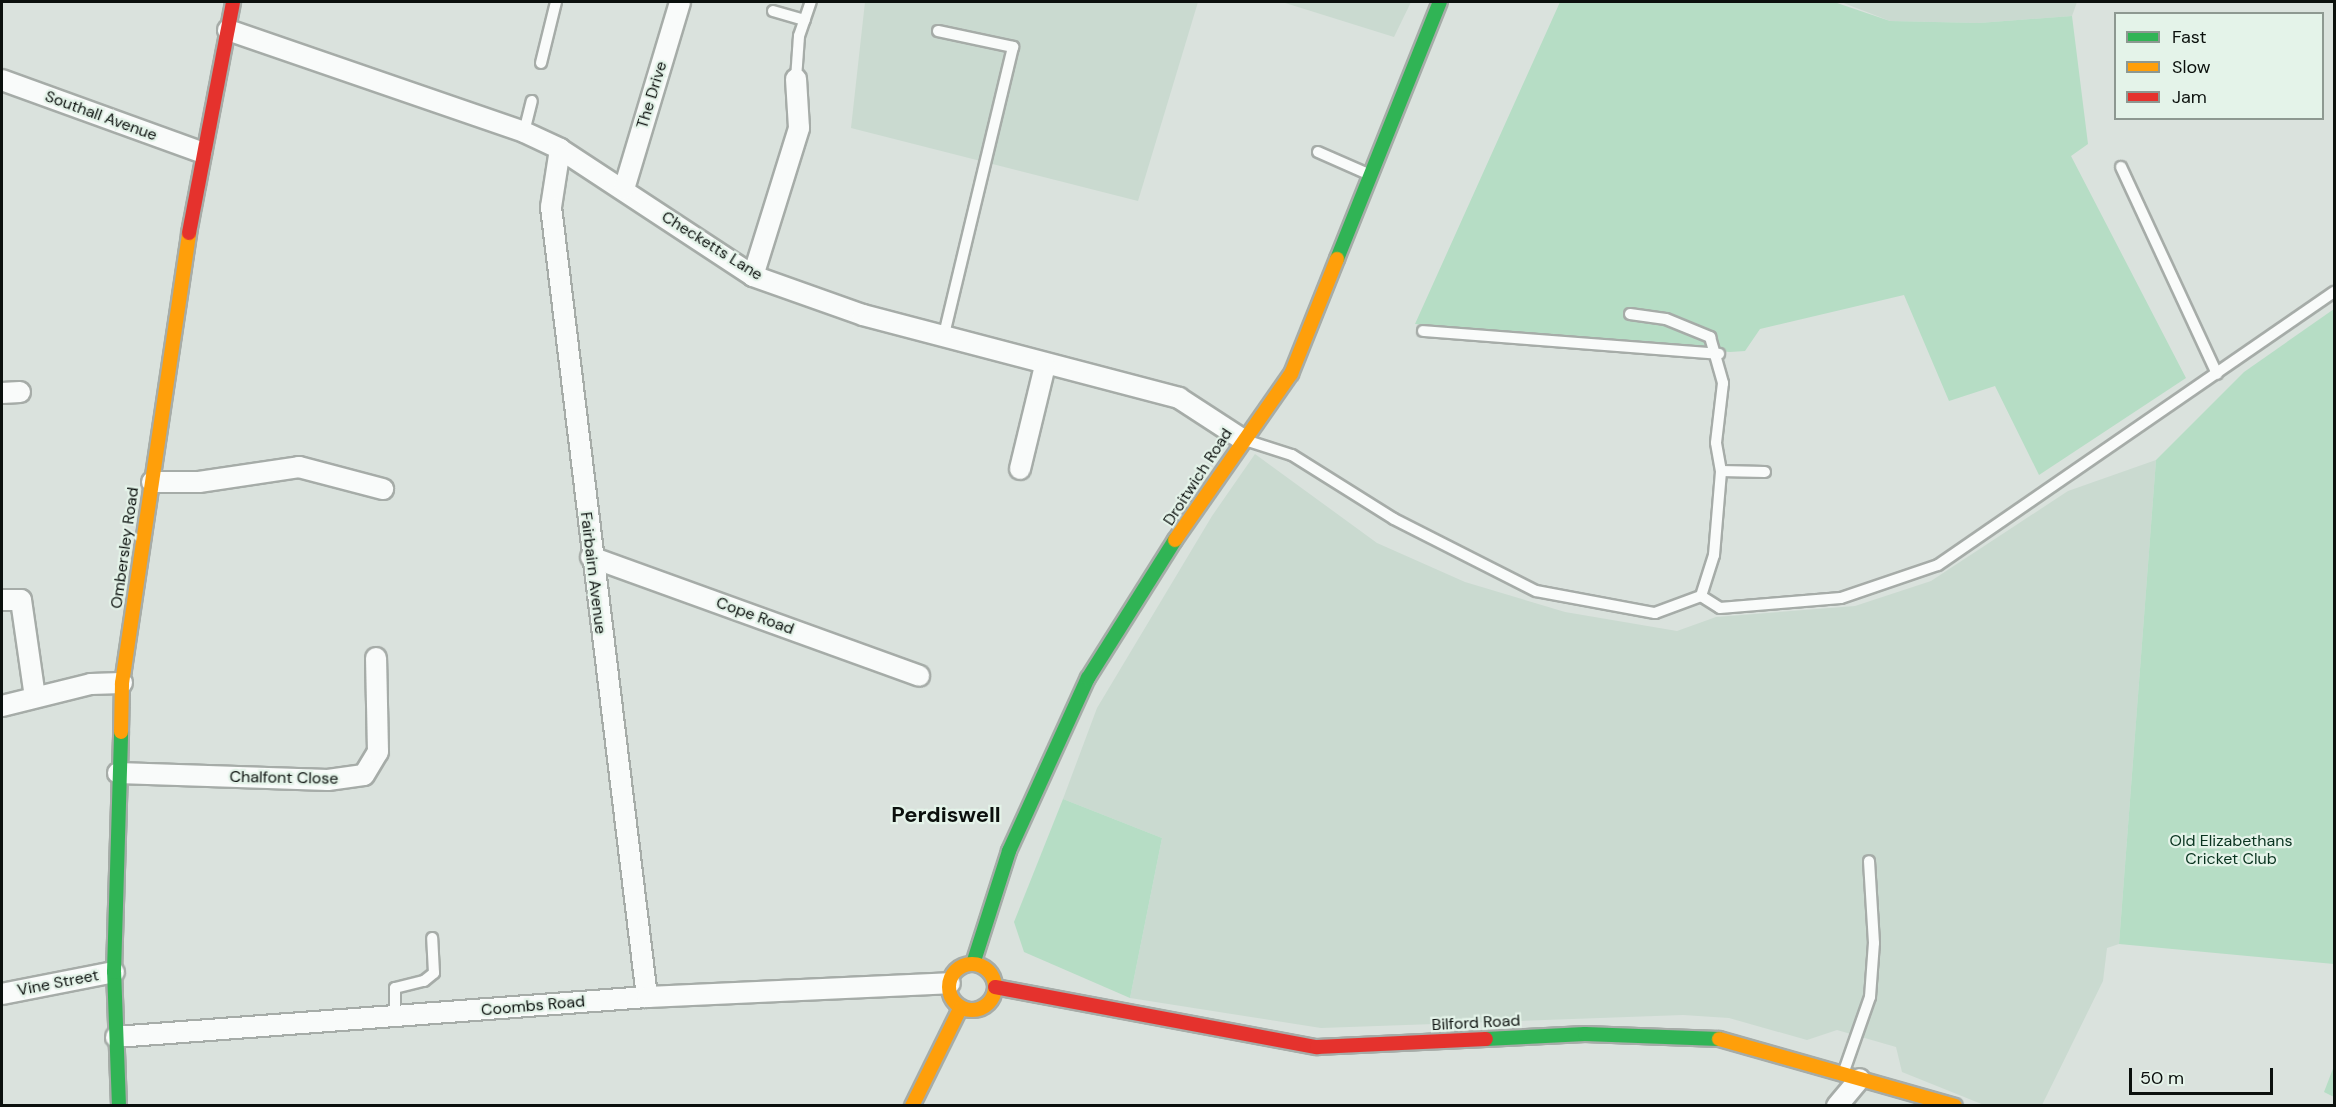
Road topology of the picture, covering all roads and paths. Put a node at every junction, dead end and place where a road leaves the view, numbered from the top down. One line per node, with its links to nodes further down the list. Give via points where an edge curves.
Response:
1 (233, 2): 8 (main road, Ombersley Road)
2 (556, 2): 10 (lane)
3 (680, 2): 20 (street, The Drive)
4 (811, 2): 7 (lane)
5 (1440, 2): 19 (main road, Droitwich Road)
6 (773, 11): 7 (lane)
7 (805, 20): 11 (lane)
8 (228, 30): 14 (street, Checketts Lane); 16 (main road, Ombersley Road)
9 (938, 31): 25 (lane, via 1013,47)
10 (541, 63)
11 (796, 79): 21 (street, via 799,128)
12 (2, 80): 16 (street, Southall Avenue)
13 (532, 101): 14 (lane)
14 (524, 132): 15 (street, Checketts Lane)
15 (560, 149): 20 (street, Checketts Lane); 35 (street, Fairbairn Avenue, via 551,207)
16 (201, 152): 33 (main road, Ombersley Road)
17 (1318, 152): 19 (lane)
18 (2121, 167): 28 (lane)
19 (1371, 176): 29 (main road, Droitwich Road, via 1291,374)
20 (624, 189): 21 (street, Checketts Lane)
21 (753, 276): 25 (street, Checketts Lane)
22 (2334, 292): 28 (lane)
23 (1630, 314): 26 (lane, via 1666,319 1710,337)
24 (1423, 331): 26 (lane)
25 (943, 338): 27 (street, Checketts Lane)
26 (1719, 354): 31 (lane, via 1723,383 1716,443)
27 (1045, 366): 29 (street, Checketts Lane, via 1179,398); 30 (street)
28 (2217, 374): 36 (lane, via 1938,565 1841,598 1720,608)
29 (1242, 439): 36 (lane, via 1292,455 1394,519 1536,591 1655,613); 46 (main road, Droitwich Road, via 1088,678 1009,851)
30 (1020, 469)
31 (1721, 471): 32 (lane); 36 (lane, via 1714,555)
32 (1765, 472)
33 (152, 482): 34 (street, via 199,482 299,467); 40 (main road, Ombersley Road)
34 (383, 489)
35 (591, 557): 39 (street, Cope Road); 51 (street, Fairbairn Avenue)
36 (1701, 596)
37 (2, 600): 41 (street, via 21,600)
38 (376, 658): 43 (street, Chalfont Close, via 378,752 364,776 328,780)
39 (919, 676)
40 (122, 683): 41 (street, via 91,684); 43 (main road, Ombersley Road)
41 (35, 697): 42 (street)
42 (2, 706)
43 (118, 773): 47 (main road, Ombersley Road)
44 (1869, 861): 55 (lane, via 1874,943 1870,997)
45 (432, 938): 53 (lane, via 434,973 395,988)
46 (973, 964): 48 (main road, via 958,969); 49 (main road, via 988,970)
47 (114, 972): 50 (street, Vine Street); 54 (main road, Ombersley Road)
48 (950, 983): 51 (street, Coombs Road); 52 (main road, via 953,999)
49 (995, 987): 52 (main road, via 982,1008); 55 (main road, Bilford Road, via 1317,1047 1691,1034)
50 (2, 994)
51 (647, 997): 53 (street, Coombs Road)
52 (961, 1007): 57 (main road)
53 (395, 1017): 54 (street, Coombs Road)
54 (116, 1037): 56 (main road, Ombersley Road)
55 (1852, 1076): 58 (street); 59 (main road, Bilford Road)
56 (119, 1106)
57 (912, 1106)
58 (1837, 1106)
59 (1955, 1106)

